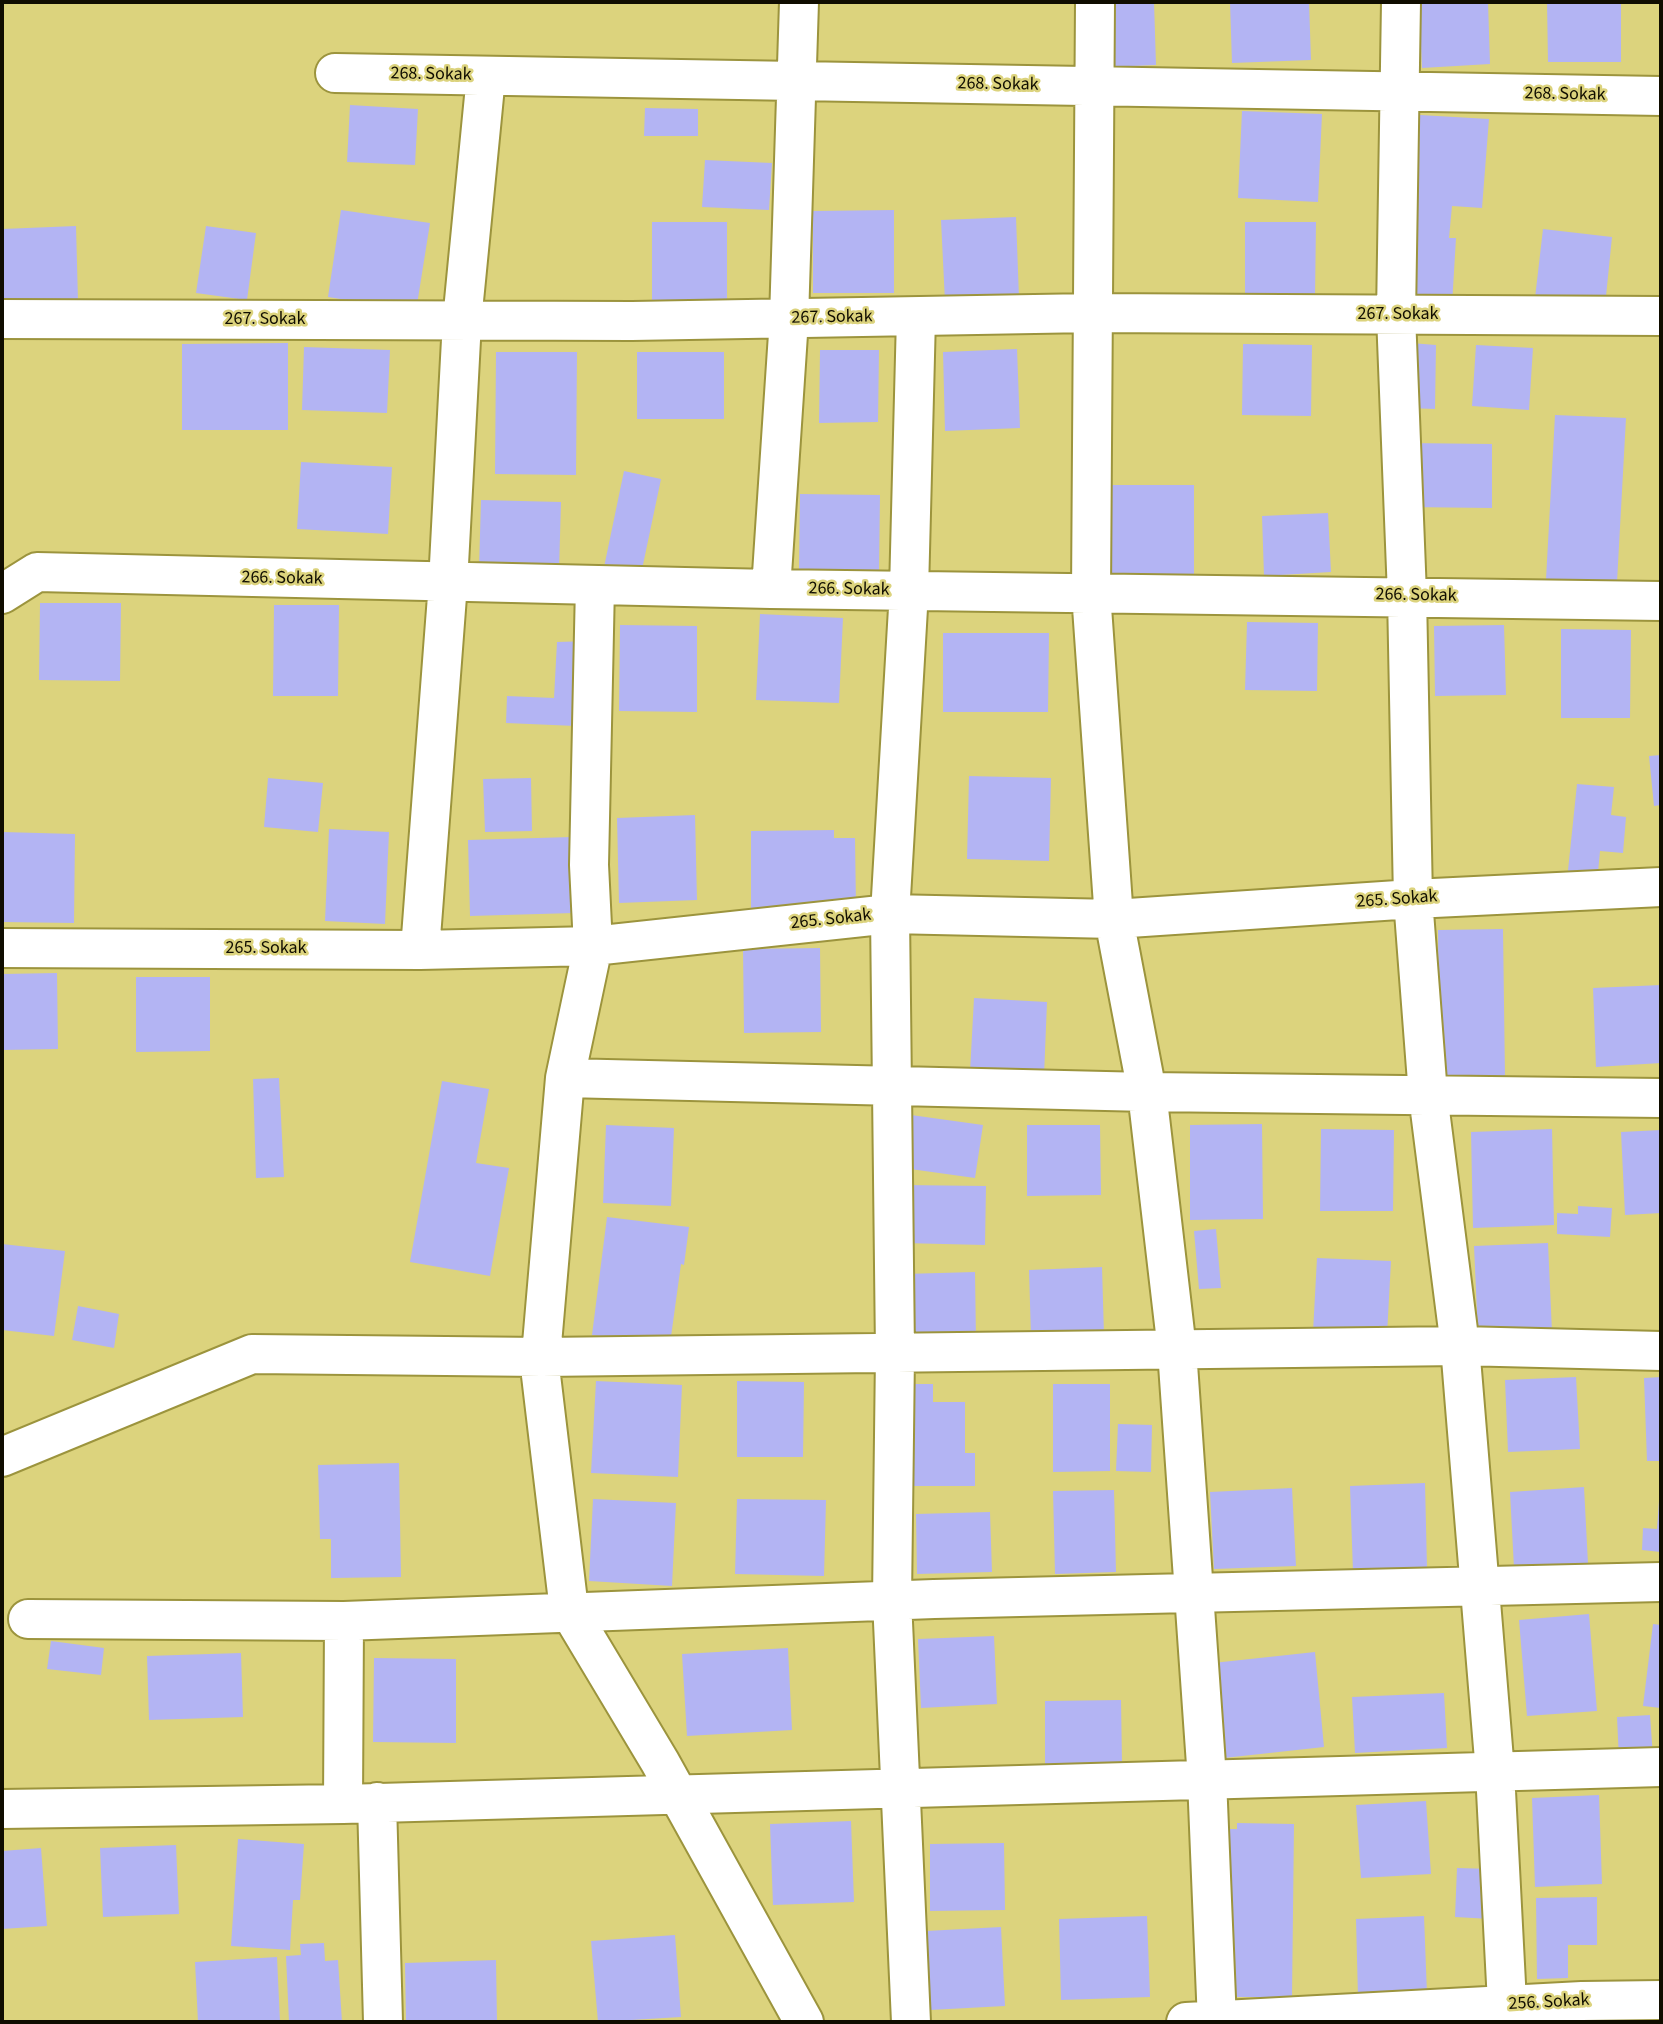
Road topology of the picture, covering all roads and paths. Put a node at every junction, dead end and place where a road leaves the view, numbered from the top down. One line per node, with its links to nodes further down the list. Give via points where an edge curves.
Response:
1 (799, 2): 6 (street)
2 (1095, 2): 7 (street)
3 (1401, 2): 8 (street)
4 (335, 73): 5 (street, 268. Sokak)
5 (486, 76): 6 (street, 268. Sokak); 16 (street)
6 (797, 81): 7 (street, 268. Sokak); 15 (street)
7 (1094, 87): 8 (street, 268. Sokak); 10 (street)
8 (1399, 92): 9 (street, 268. Sokak); 11 (street)
9 (1661, 96)
10 (1092, 313): 11 (street, 267. Sokak); 13 (street, 267. Sokak); 21 (street)
11 (1396, 315): 12 (street, 267. Sokak); 23 (street)
12 (1661, 316)
13 (916, 317): 15 (street, 267. Sokak); 20 (street)
14 (2, 319): 16 (street, 267. Sokak)
15 (789, 319): 16 (street, 267. Sokak); 19 (street)
16 (462, 321): 17 (street)
17 (448, 583): 18 (street, 266. Sokak); 22 (street, 266. Sokak, via 37,572); 31 (street)
18 (595, 585): 19 (street, 266. Sokak); 29 (street, via 589,865)
19 (771, 589): 20 (street, 266. Sokak)
20 (909, 591): 21 (street, 266. Sokak); 27 (street)
21 (1091, 593): 23 (street, 266. Sokak); 28 (street)
22 (2, 594)
23 (1407, 595): 24 (street, 266. Sokak); 26 (street)
24 (1661, 601)
25 (1661, 887): 26 (street, 265. Sokak)
26 (1413, 899): 28 (street, 265. Sokak); 35 (street)
27 (890, 914): 28 (street, 265. Sokak); 29 (street, 265. Sokak); 33 (street)
28 (1114, 919): 34 (street)
29 (593, 946): 31 (street, 265. Sokak); 32 (street)
30 (2, 948): 31 (street, 265. Sokak)
31 (420, 950)
32 (565, 1078): 33 (street); 41 (street)
33 (894, 1086): 34 (street); 40 (street)
34 (1147, 1092): 35 (street); 38 (street)
35 (1428, 1095): 36 (street); 37 (street)
36 (1661, 1098)
37 (1460, 1346): 38 (street); 39 (street); 44 (street)
38 (1177, 1350): 40 (street); 45 (street)
39 (1661, 1351)
40 (895, 1353): 41 (street); 46 (street)
41 (542, 1357): 42 (street, via 252,1354); 47 (street)
42 (2, 1457)
43 (1661, 1582): 44 (street)
44 (1479, 1585): 45 (street); 51 (street)
45 (1193, 1592): 46 (street); 52 (street)
46 (892, 1600): 47 (street); 53 (street)
47 (569, 1611): 49 (street); 54 (street)
48 (28, 1619): 49 (street)
49 (344, 1621): 55 (street)
50 (1661, 1767): 51 (street)
51 (1494, 1772): 52 (street); 58 (street)
52 (1207, 1779): 53 (street); 62 (street)
53 (900, 1787): 54 (street); 61 (street)
54 (676, 1792): 55 (street); 60 (street)
55 (360, 1803): 56 (street); 59 (street)
56 (2, 1809)
57 (1661, 2000): 58 (street, 256. Sokak)
58 (1508, 2014): 62 (street, 256. Sokak)
59 (383, 2022)
60 (804, 2022)
61 (911, 2022)
62 (1206, 2022)

